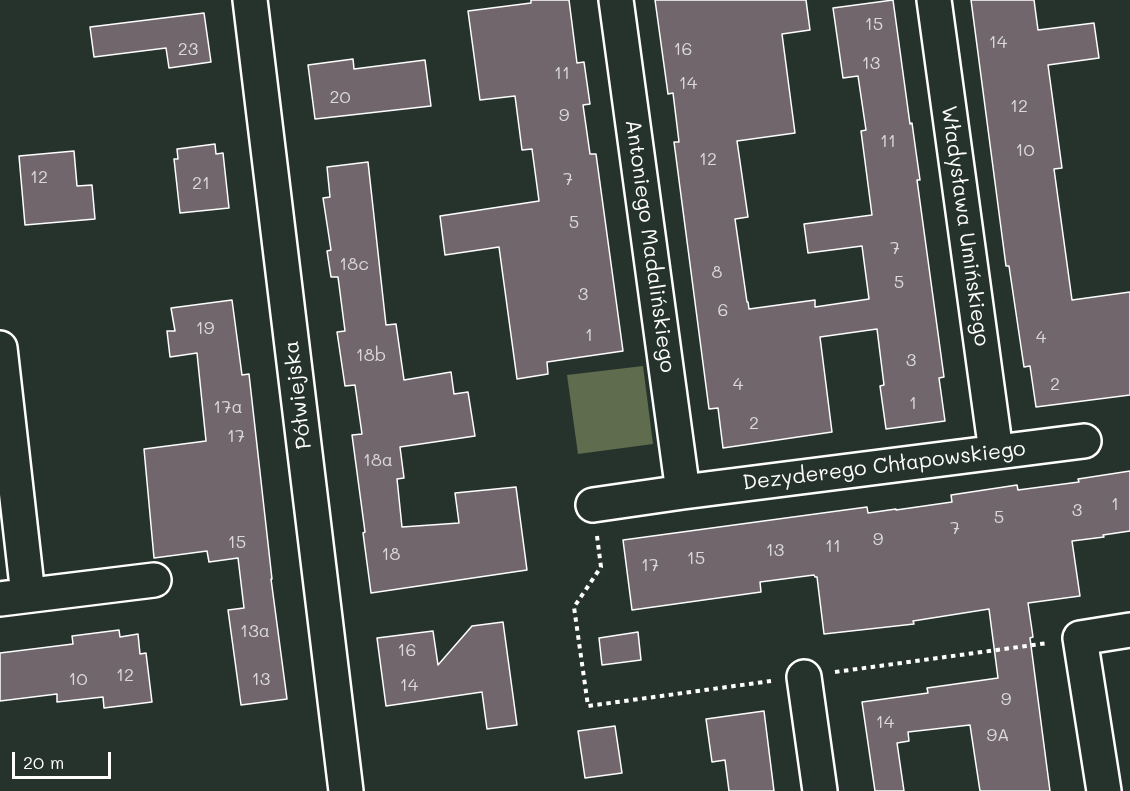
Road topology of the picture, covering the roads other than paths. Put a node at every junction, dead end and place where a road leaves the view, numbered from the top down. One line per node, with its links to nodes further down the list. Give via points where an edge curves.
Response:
1 (250, 0): 13 (street, Półwiejska)
2 (616, 0): 7 (street, Antoniego Madalińskiego)
3 (934, 0): 6 (street, Władysława Umińskiego)
4 (0, 348): 10 (street)
5 (1084, 441): 6 (street, Dezyderego Chłapowskiego)
6 (996, 452): 7 (street, Dezyderego Chłapowskiego)
7 (683, 492): 8 (street, Dezyderego Chłapowskiego)
8 (593, 505)
9 (154, 580): 10 (street)
10 (14, 597)
11 (1130, 630): 15 (street, via 1080,638)
12 (806, 691): 14 (street)
13 (346, 791)
14 (820, 791)
15 (1104, 791)

